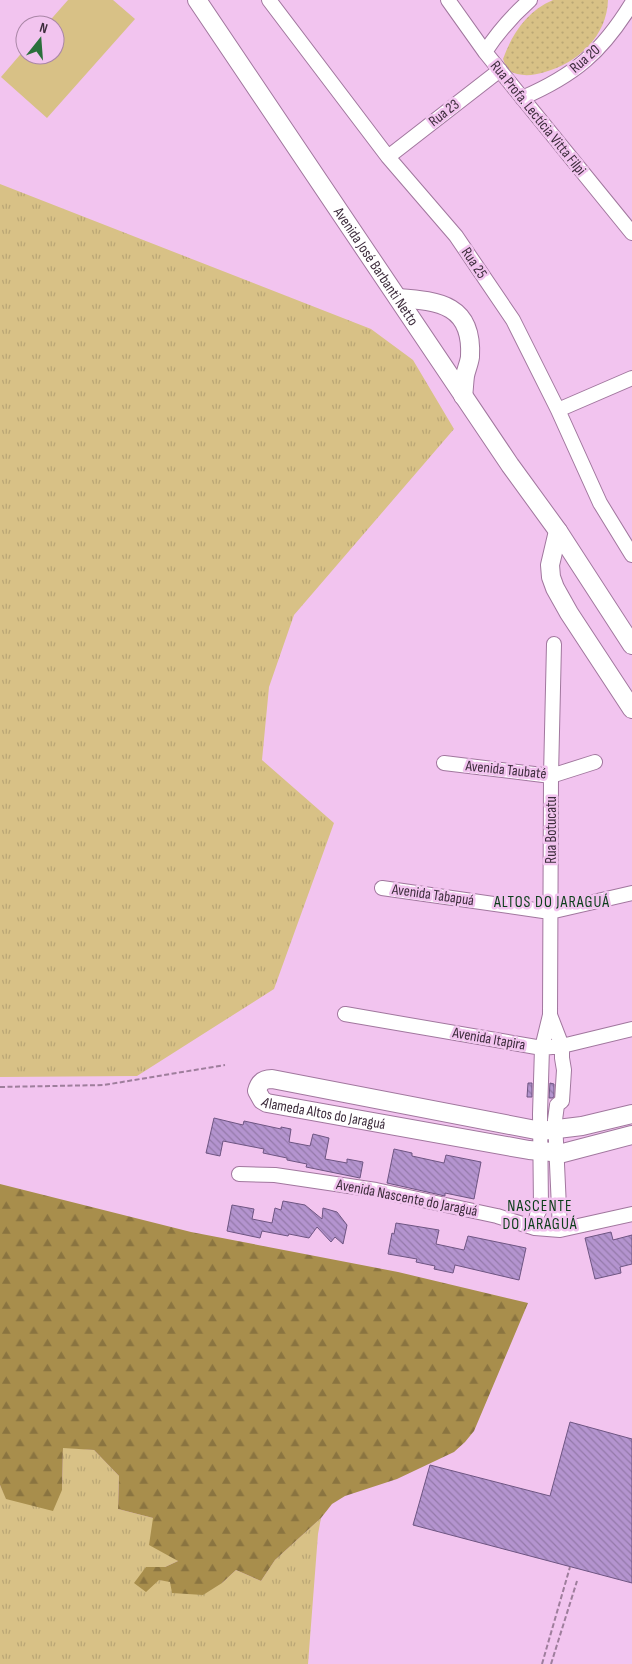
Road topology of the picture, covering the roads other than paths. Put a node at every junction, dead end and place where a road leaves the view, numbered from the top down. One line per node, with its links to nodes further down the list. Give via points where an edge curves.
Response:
1 (197, 0): 12 (street, Avenida José Barbanti Netto)
2 (269, 0): 10 (street, Rua 25)
3 (448, 0): 7 (street, Rua Profa. Lectícia Vitta Filpi)
4 (530, 0): 7 (street, via 499,31)
5 (630, 0): 6 (street)
6 (632, 3): 9 (street, Rua 20, via 597,51 575,70)
7 (485, 52): 8 (street, Rua Profa. Lectícia Vitta Filpi)
8 (500, 70): 9 (street, Rua Profa. Lectícia Vitta Filpi); 10 (street, Rua 23)
9 (522, 98): 11 (street, Rua Profa. Lectícia Vitta Filpi)
10 (388, 157): 15 (street, Rua 25, via 461,243 513,320)
11 (632, 233)
12 (398, 298): 14 (street, Avenida José Barbanti Netto); 14 (street, via 438,302 454,310 466,325 470,360)
13 (632, 378): 15 (street)
14 (464, 396): 16 (street, Avenida José Barbanti Netto)
15 (558, 410): 17 (street, Rua 25, via 600,504)
16 (558, 531): 19 (street, Avenida José Barbanti Netto); 20 (street, via 550,565 555,588)
17 (632, 556)
18 (554, 644): 23 (street, Rua Botucatu)
19 (632, 645)
20 (632, 709)
21 (595, 762): 23 (street, Avenida Taubaté)
22 (444, 763): 23 (street, Avenida Taubaté)
23 (551, 776): 26 (street, Rua Botucatu)
24 (382, 888): 26 (street, Avenida Tabapuá)
25 (632, 893): 26 (street, Avenida Tabapuá)
26 (550, 912): 28 (street, Rua Botucatu)
27 (345, 1014): 30 (street, Avenida Itapira)
28 (550, 1015): 30 (street, Rua Botucatu); 31 (street, Rua Botucatu)
29 (632, 1029): 31 (street, Avenida Itapira)
30 (542, 1048): 31 (street, Avenida Itapira); 33 (street, Rua Botucatu, via 540,1114)
31 (562, 1052): 33 (street, Rua Botucatu, via 562,1101)
32 (632, 1114): 33 (street, Alameda Altos do Jaraguá)
33 (548, 1130): 35 (street); 35 (street, Alameda Altos do Jaraguá, via 272,1079 260,1082 257,1092 267,1102)
34 (632, 1135): 35 (street, Alameda Altos do Jaraguá, via 563,1153)
35 (546, 1154): 38 (street, via 532,1166 532,1206); 39 (street)
36 (239, 1174): 38 (street, Avenida Nascente do Jaraguá, via 275,1175 376,1190)
37 (632, 1214): 39 (street, Avenida Nascente do Jaraguá)
38 (536, 1222): 39 (street, Avenida Nascente do Jaraguá)
39 (560, 1230)

